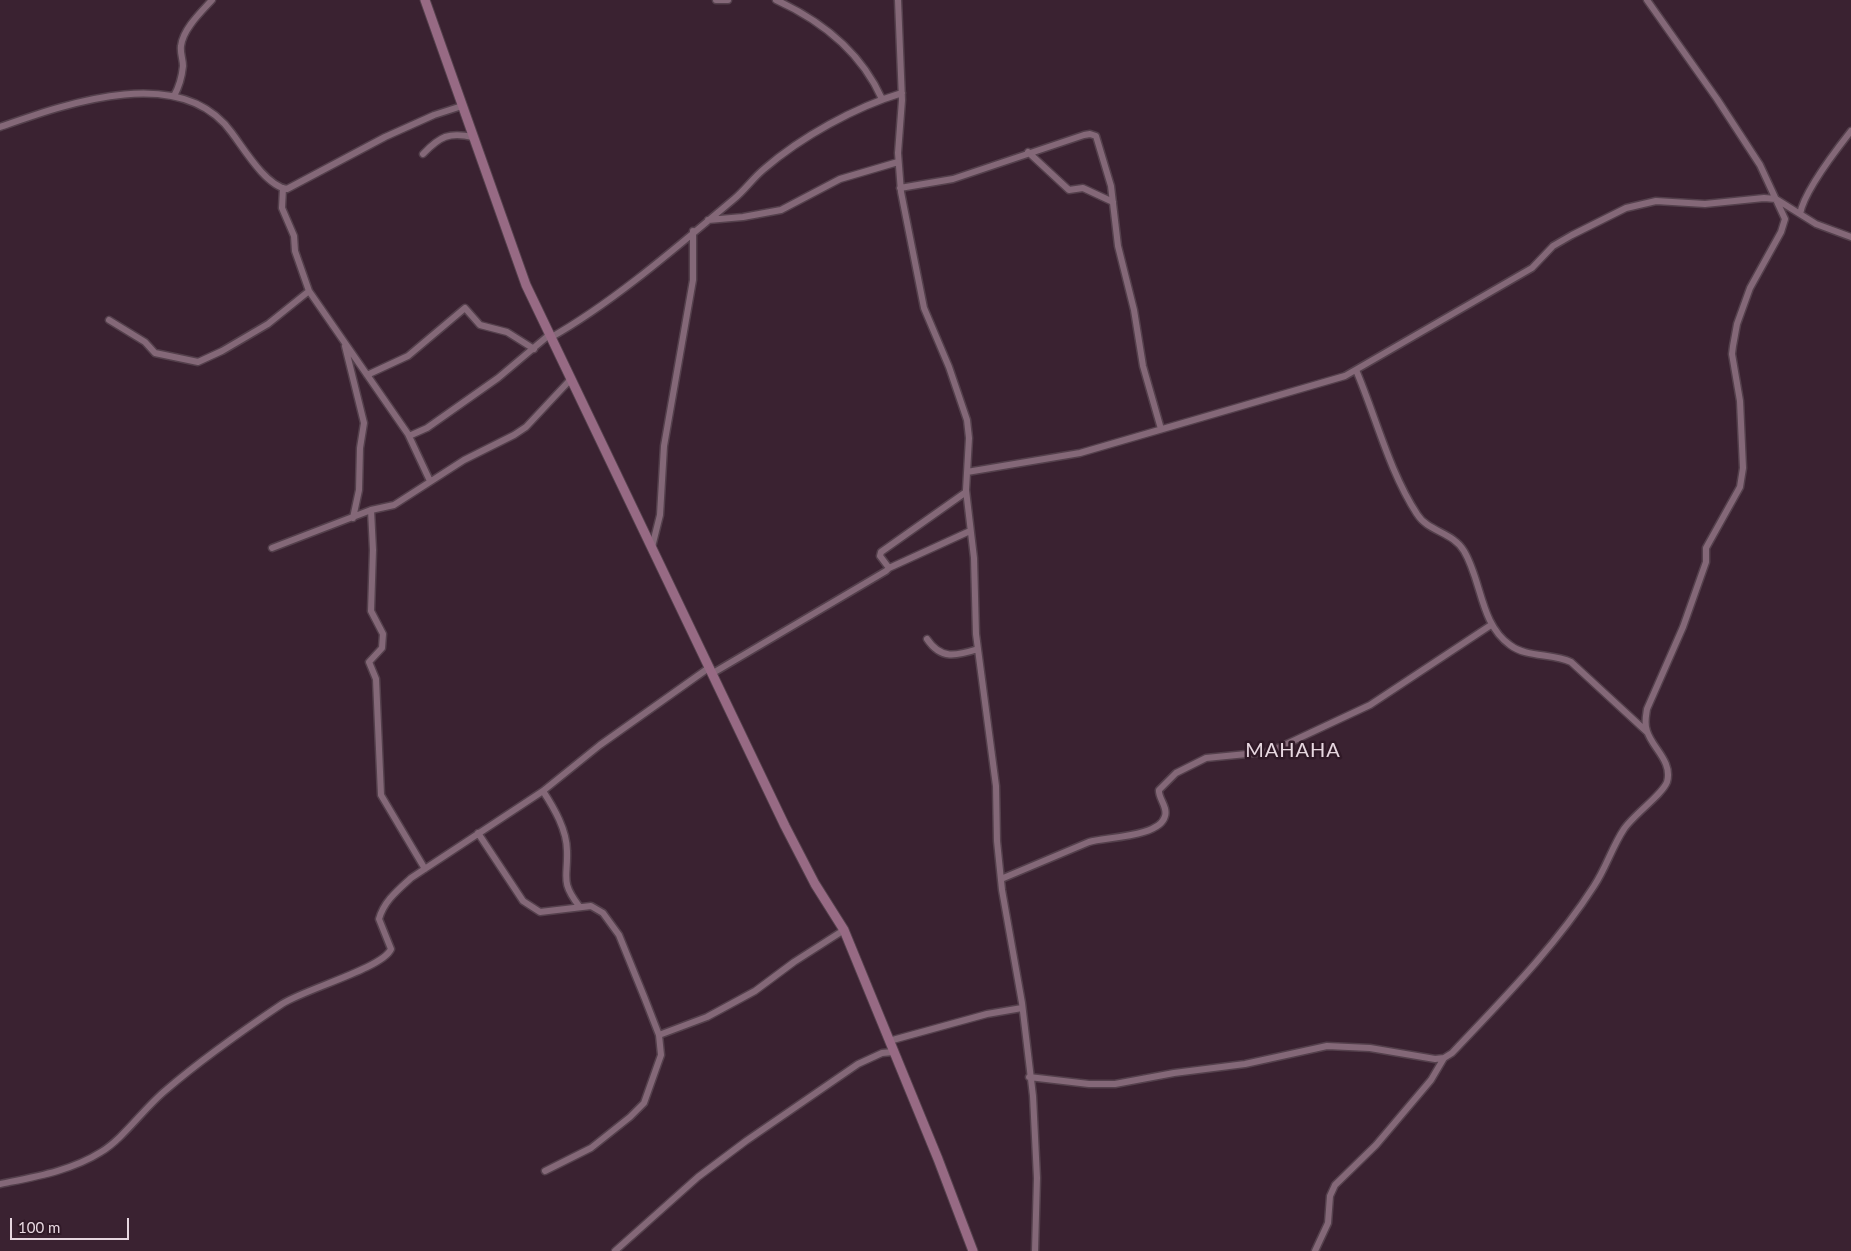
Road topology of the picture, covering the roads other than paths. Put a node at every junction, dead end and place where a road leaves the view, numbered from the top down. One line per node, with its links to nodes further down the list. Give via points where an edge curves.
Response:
1 (212, 0): 9 (street, via 182,41 183,65)
2 (425, 0): 11 (main road)
3 (716, 0): 4 (street)
4 (728, 0)
5 (776, 0): 10 (street, via 804,13 844,45 870,75)
6 (898, 0): 8 (street)
7 (1647, 0): 20 (street, via 1718,99 1760,165)
8 (902, 93): 10 (street); 17 (street)
9 (174, 96): 12 (street, via 121,94 37,114); 18 (street, via 206,109 230,130 264,174)
10 (882, 99): 23 (street, via 814,134 764,169 736,198)
11 (462, 106): 14 (main road); 18 (street, via 385,137 292,188)
12 (0, 127)
13 (1851, 131): 22 (street, via 1816,182)
14 (473, 137): 16 (street, via 449,135); 28 (main road, via 526,284)
15 (1028, 152): 19 (street, via 953,180); 21 (street, via 1069,190 1083,188); 21 (street, via 1094,134)
16 (423, 154)
17 (898, 162): 19 (street); 23 (street, via 840,179 781,210)
18 (283, 188): 26 (street, via 282,208)
19 (900, 188): 36 (street, via 924,308 949,366 967,420)
20 (1776, 199): 22 (street); 31 (street, via 1705,204 1656,200 1626,208 1559,242 1532,268); 49 (street, via 1785,219 1750,288 1733,346 1740,401 1743,468 1740,487 1706,548 1706,562 1683,627 1647,709)
21 (1113, 202): 34 (street, via 1118,246 1134,310 1143,366)
22 (1800, 214): 25 (street, via 1816,224)
23 (708, 220): 24 (street)
24 (693, 231): 28 (street, via 624,289); 42 (street, via 693,280 664,446 660,514)
25 (1851, 237)
26 (310, 291): 27 (street, via 268,324 198,362 155,353 145,342); 29 (street)
27 (109, 320)
28 (550, 337): 30 (street); 33 (main road)
29 (344, 340): 32 (street); 40 (street, via 364,423 359,490)
30 (534, 349): 32 (street, via 507,332 480,325 465,308 408,356); 35 (street, via 456,409)
31 (1356, 370): 34 (street, via 1274,398); 45 (street, via 1413,507 1423,522 1456,541 1463,549 1479,585)
32 (367, 375): 35 (street)
33 (570, 380): 37 (street, via 526,427); 42 (main road)
34 (1161, 428): 36 (street, via 1080,453)
35 (409, 436): 37 (street)
36 (967, 472): 38 (street)
37 (430, 481): 39 (street, via 394,505)
38 (966, 492): 41 (street); 44 (street, via 881,552 880,556)
39 (371, 510): 40 (street); 52 (street, via 371,611 383,634 382,648 369,662 376,678 381,795)
40 (353, 518): 43 (street)
41 (970, 531): 44 (street); 47 (street)
42 (652, 547): 48 (main road)
43 (272, 548)
44 (889, 568): 48 (street)
45 (1491, 625): 49 (street, via 1512,647 1571,662); 53 (street, via 1370,705 1323,728 1267,752 1206,758 1176,773 1159,790 1166,813 1158,825 1133,835 1095,840)
46 (926, 639): 47 (street, via 944,654)
47 (978, 649): 53 (street, via 996,786 997,841)
48 (712, 670): 50 (street, via 600,745); 55 (main road, via 785,826 815,884)
49 (1647, 732): 60 (street, via 1668,772 1663,790 1623,830 1594,886 1567,923 1504,998)
50 (543, 791): 51 (street); 54 (street, via 555,810 564,837 566,882)
51 (478, 833): 52 (street); 54 (street, via 532,909 540,912)
52 (425, 868): 63 (street, via 393,894 381,913 381,928 391,949 384,958 365,969 312,988 283,1004 166,1090 102,1152 68,1167)
53 (1002, 879): 56 (street)
54 (579, 906): 57 (street, via 591,906 603,913 619,935)
55 (844, 930): 57 (street, via 755,992 707,1017); 58 (main road)
56 (1022, 1008): 58 (street, via 987,1014); 61 (street)
57 (659, 1035): 62 (street, via 661,1055 644,1103 591,1148)
58 (889, 1041): 59 (main road)
59 (893, 1052): 64 (street, via 882,1053 858,1064 746,1141 698,1177); 65 (main road)
60 (1444, 1058): 61 (street, via 1327,1046 1250,1063 1115,1084); 67 (street, via 1431,1080 1376,1145 1335,1185 1330,1196 1328,1223)
61 (1030, 1077): 66 (street, via 1037,1178)
62 (545, 1171)
63 (0, 1184)
64 (615, 1251)
65 (973, 1251)
66 (1035, 1251)
67 (1315, 1251)

